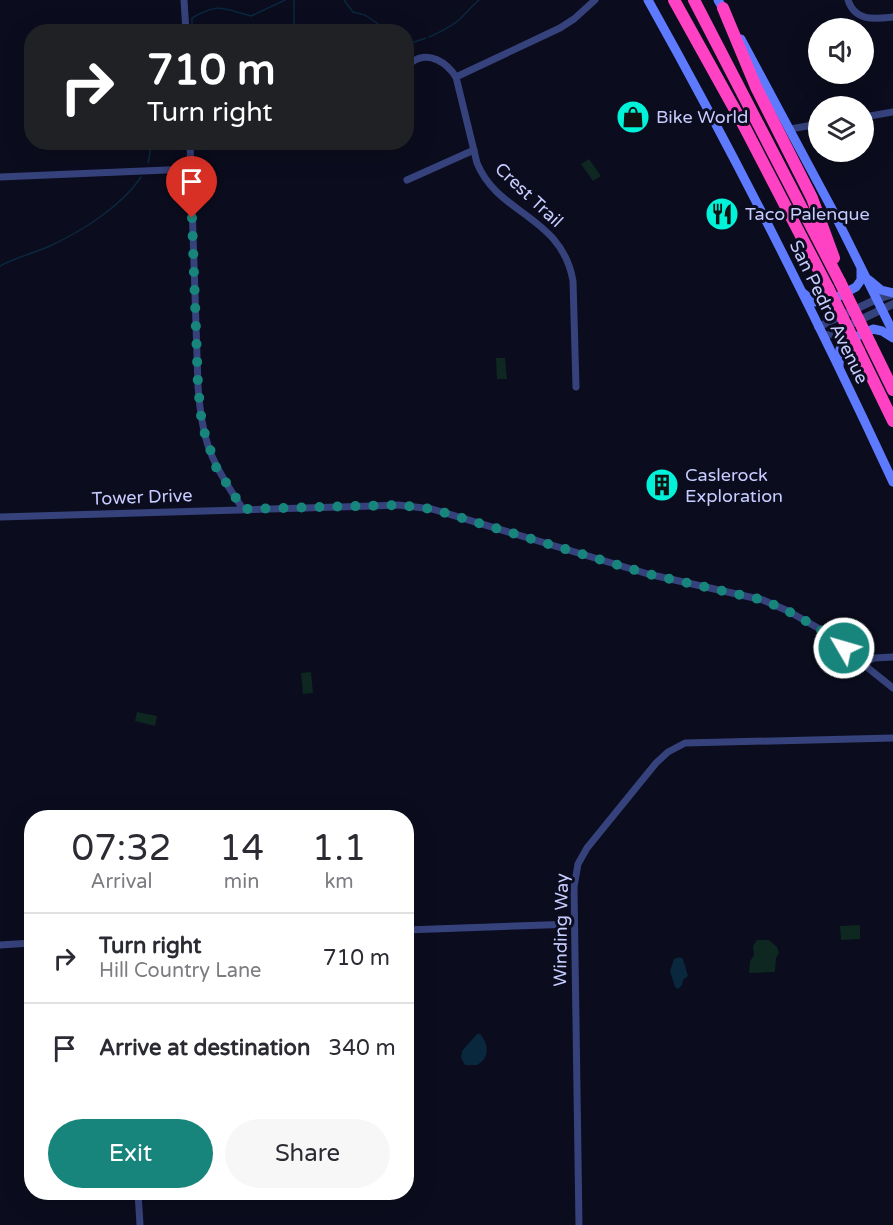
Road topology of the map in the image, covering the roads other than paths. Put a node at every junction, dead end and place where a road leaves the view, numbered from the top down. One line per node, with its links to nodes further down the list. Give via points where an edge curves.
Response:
1 (184, 0): 10 (street)
2 (595, 0): 12 (street, via 560,28)
3 (648, 0): 25 (main road, San Pedro Avenue, via 712,116)
4 (666, 0): 15 (highway)
5 (674, 0): 15 (highway)
6 (694, 0): 24 (highway)
7 (848, 0): 9 (street, via 861,17)
8 (720, 4): 17 (main road); 24 (highway, via 756,87 812,198 834,255)
9 (893, 17)
10 (186, 24)
11 (414, 61): 12 (street, via 425,57 441,61)
12 (456, 77): 19 (street, Crest Trail)
13 (893, 112): 14 (street)
14 (874, 115)
15 (744, 126): 37 (highway, bridge)
16 (808, 126): 17 (street)
17 (790, 129): 23 (main road)
18 (190, 150): 20 (street)
19 (474, 150): 22 (street); 35 (street, Crest Trail, via 490,185 553,236 566,257 573,281)
20 (191, 169): 21 (street); 39 (street, via 202,425 216,467)
21 (0, 177)
22 (408, 180)
23 (863, 272): 25 (main road, via 856,287 826,303 814,301); 26 (main road, via 878,288); 27 (main road)
24 (838, 278): 36 (highway, bridge)
25 (799, 289): 31 (main road, San Pedro Avenue)
26 (893, 294): 27 (street)
27 (877, 299): 29 (main road); 31 (street)
28 (893, 304): 29 (street)
29 (882, 309): 32 (main road); 33 (street)
30 (893, 314): 32 (main road)
31 (818, 327): 33 (main road, San Pedro Avenue)
32 (892, 333): 34 (main road, via 873,329 847,341 839,351)
33 (824, 338): 34 (main road, San Pedro Avenue)
34 (840, 370): 38 (main road, San Pedro Avenue)
35 (576, 387)
36 (893, 390)
37 (893, 421)
38 (893, 482)
39 (243, 509): 40 (street, Tower Drive); 42 (street, Tower Drive, via 398,505 432,509 648,574 763,600 818,628)
40 (0, 517)
41 (893, 657): 42 (street)
42 (863, 663): 43 (street, Tower Drive)
43 (893, 688)
44 (893, 738): 45 (street, Winding Way, via 716,741 678,746 656,763 586,848 575,874)
45 (574, 924): 46 (street); 51 (street, Winding Way)
46 (414, 930)
47 (24, 944): 48 (street)
48 (0, 945)
49 (138, 1200): 50 (street)
50 (140, 1225)
51 (579, 1225)

